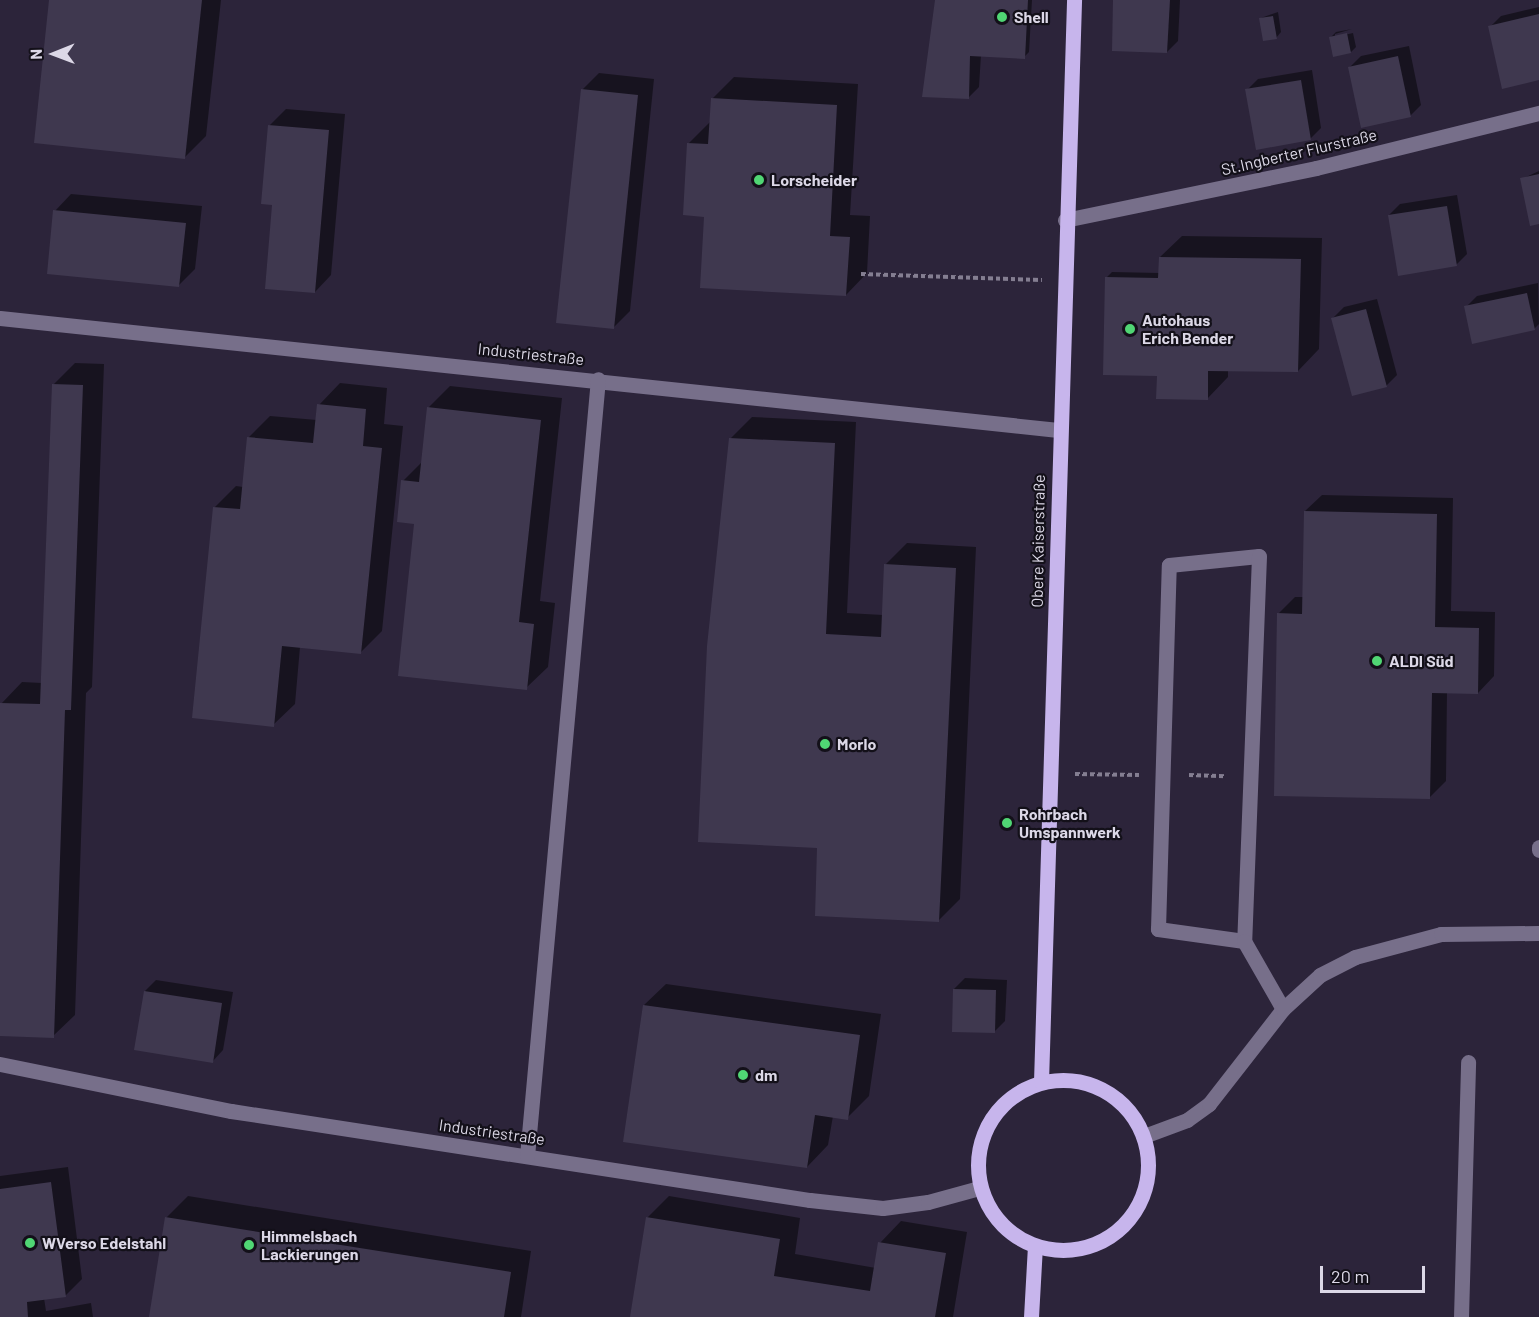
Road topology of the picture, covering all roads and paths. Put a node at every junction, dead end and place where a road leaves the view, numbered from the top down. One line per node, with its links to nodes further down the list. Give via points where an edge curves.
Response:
1 (1074, 0): 3 (main road, Obere Kaiserstraße)
2 (1539, 113): 3 (street, St.Ingberter Flurstraße, via 1316,168)
3 (1065, 220): 5 (main road, Obere Kaiserstraße)
4 (861, 274): 5 (path)
5 (1064, 280): 8 (main road, Obere Kaiserstraße)
6 (0, 318): 7 (street, Industriestraße)
7 (598, 379): 8 (street, Industriestraße); 16 (street)
8 (1058, 430): 14 (main road, Obere Kaiserstraße, via 1053,774)
9 (1539, 933): 11 (street, via 1485,930 1397,943 1355,957 1320,975)
10 (1245, 941): 10 (street, via 1250,800 1259,556 1169,565 1158,929); 11 (street)
11 (1283, 1009): 15 (street, via 1209,1104 1187,1120)
12 (1468, 1062): 20 (street)
13 (0, 1064): 16 (street, Industriestraße, via 231,1112)
14 (1041, 1082): 15 (main road, via 1066,1079 1091,1084 1114,1096); 17 (main road, via 1019,1091 1000,1106 986,1126 979,1149)
15 (1144, 1136): 18 (main road, via 1148,1163 1144,1190 1133,1215 1113,1234 1089,1247 1062,1251)
16 (527, 1156): 17 (street, Industriestraße, via 884,1208 928,1202)
17 (979, 1188): 18 (main road, via 995,1218 1013,1235)
18 (1035, 1246): 19 (main road)
19 (1031, 1317)
20 (1461, 1317)

